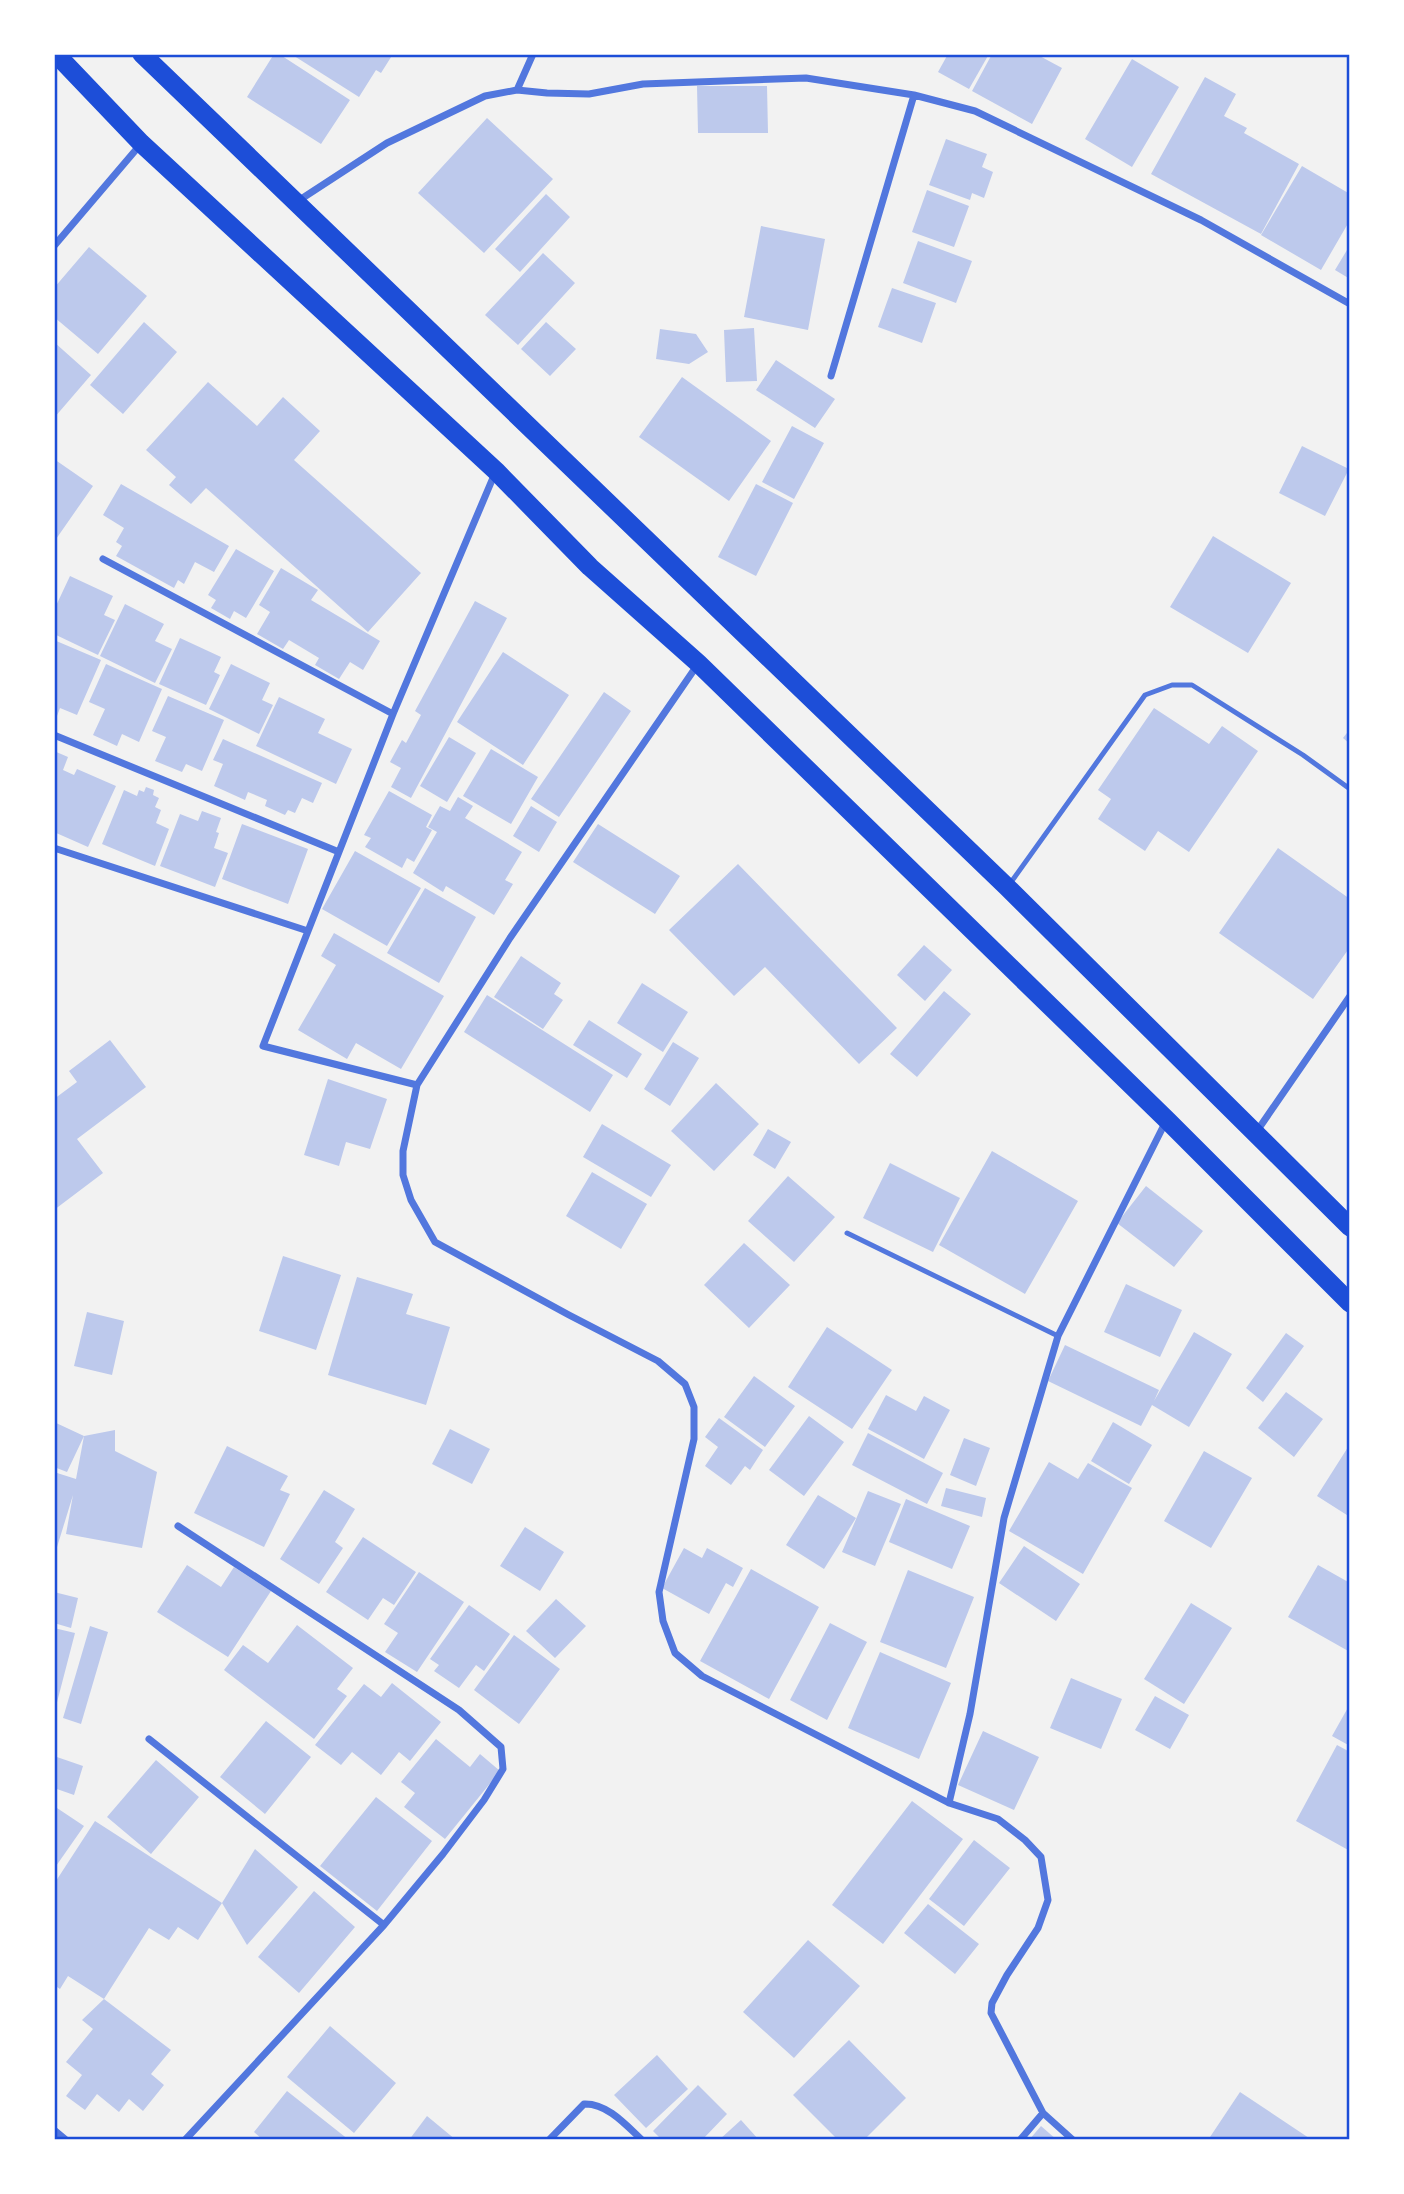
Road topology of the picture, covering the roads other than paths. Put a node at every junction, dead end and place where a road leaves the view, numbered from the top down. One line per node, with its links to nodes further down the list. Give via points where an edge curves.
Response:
1 (56, 54): 6 (highway)
2 (142, 54): 7 (highway)
3 (533, 54): 4 (street)
4 (517, 90): 5 (street, via 589,94 643,84 806,78); 7 (street, via 485,96 387,144)
5 (914, 95): 9 (street, via 988,117 1201,220); 10 (street)
6 (141, 143): 8 (street); 11 (highway)
7 (296, 203): 19 (highway)
8 (54, 246)
9 (1350, 304)
10 (831, 376)
11 (496, 471): 13 (highway, via 590,566); 14 (street)
12 (103, 559): 14 (street)
13 (698, 663): 22 (street, via 510,938); 23 (highway)
14 (393, 714): 18 (street)
15 (54, 735): 18 (street)
16 (1350, 789): 19 (lane, via 1214,697 1192,685 1172,685 1145,695)
17 (54, 848): 20 (street)
18 (339, 852): 20 (street)
19 (1007, 887): 24 (highway)
20 (308, 932): 22 (street, via 263,1046)
21 (1350, 996): 24 (street)
22 (417, 1085): 31 (street, via 403,1152 403,1175 411,1200 435,1242 659,1361 685,1384 694,1407 694,1439 659,1592 663,1621 676,1653 702,1676)
23 (1167, 1120): 27 (highway); 28 (street)
24 (1255, 1134): 25 (highway)
25 (1350, 1227)
26 (847, 1233): 28 (lane)
27 (1350, 1303)
28 (1058, 1336): 31 (street, via 1004,1518 970,1714)
29 (178, 1526): 32 (street, via 459,1710 501,1747 503,1769 484,1800)
30 (149, 1738): 32 (street)
31 (949, 1803): 33 (street, via 998,1819 1041,1857 1048,1900 1038,1928 1007,1975 991,2013)
32 (384, 1925): 36 (street)
33 (1042, 2113): 39 (street); 40 (street)
34 (54, 2130): 35 (street)
35 (66, 2140)
36 (185, 2140)
37 (549, 2140): 38 (street, via 584,2104 620,2119)
38 (642, 2140)
39 (1020, 2140)
40 (1073, 2140)

